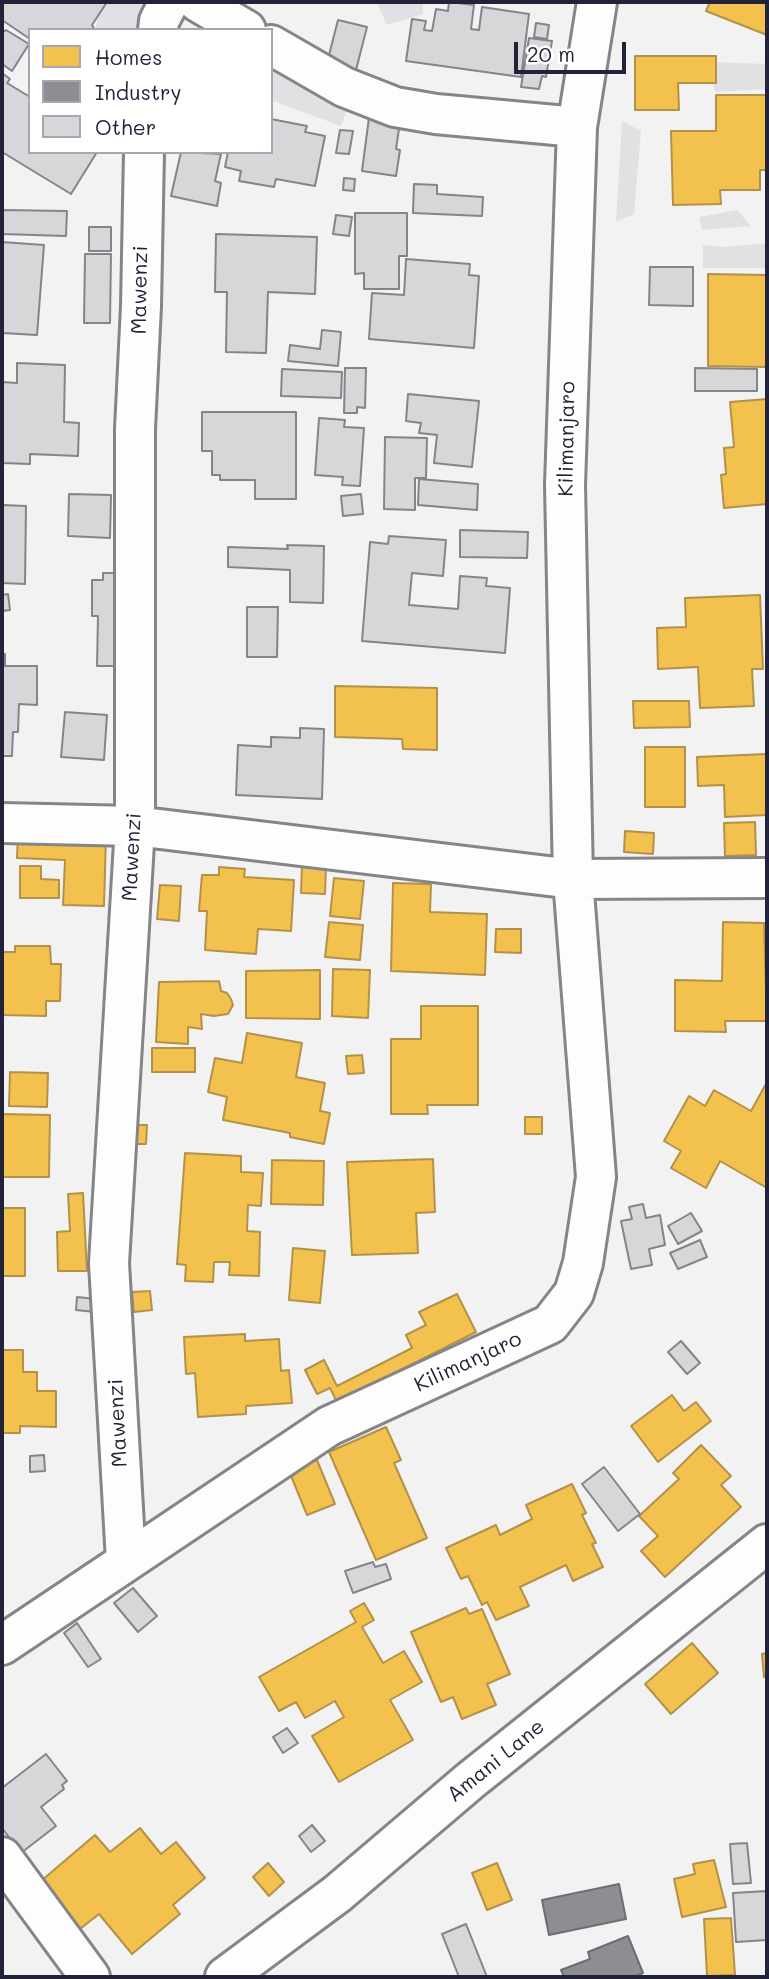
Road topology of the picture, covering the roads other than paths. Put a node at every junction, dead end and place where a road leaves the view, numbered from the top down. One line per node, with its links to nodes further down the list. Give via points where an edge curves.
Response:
1 (169, 2): 4 (street)
2 (198, 2): 5 (street)
3 (597, 2): 7 (street, Kilimanjaro)
4 (158, 28)
5 (243, 28)
6 (273, 46): 7 (street, via 344,87 395,107)
7 (577, 127): 12 (street, Kilimanjaro, via 565,485)
8 (144, 154): 10 (street, Mawenzi, via 135,429)
9 (2, 823): 10 (street)
10 (135, 826): 12 (street); 14 (street, Mawenzi, via 109,1263)
11 (767, 878): 12 (street)
12 (573, 879): 14 (street, Kilimanjaro, via 596,1177 574,1293 550,1324 329,1426)
13 (767, 1544): 18 (street, Amani Lane, via 471,1780 337,1894)
14 (126, 1561): 15 (street, Kilimanjaro)
15 (2, 1645)
16 (2, 1857): 17 (street)
17 (90, 1977)
18 (225, 1977)

